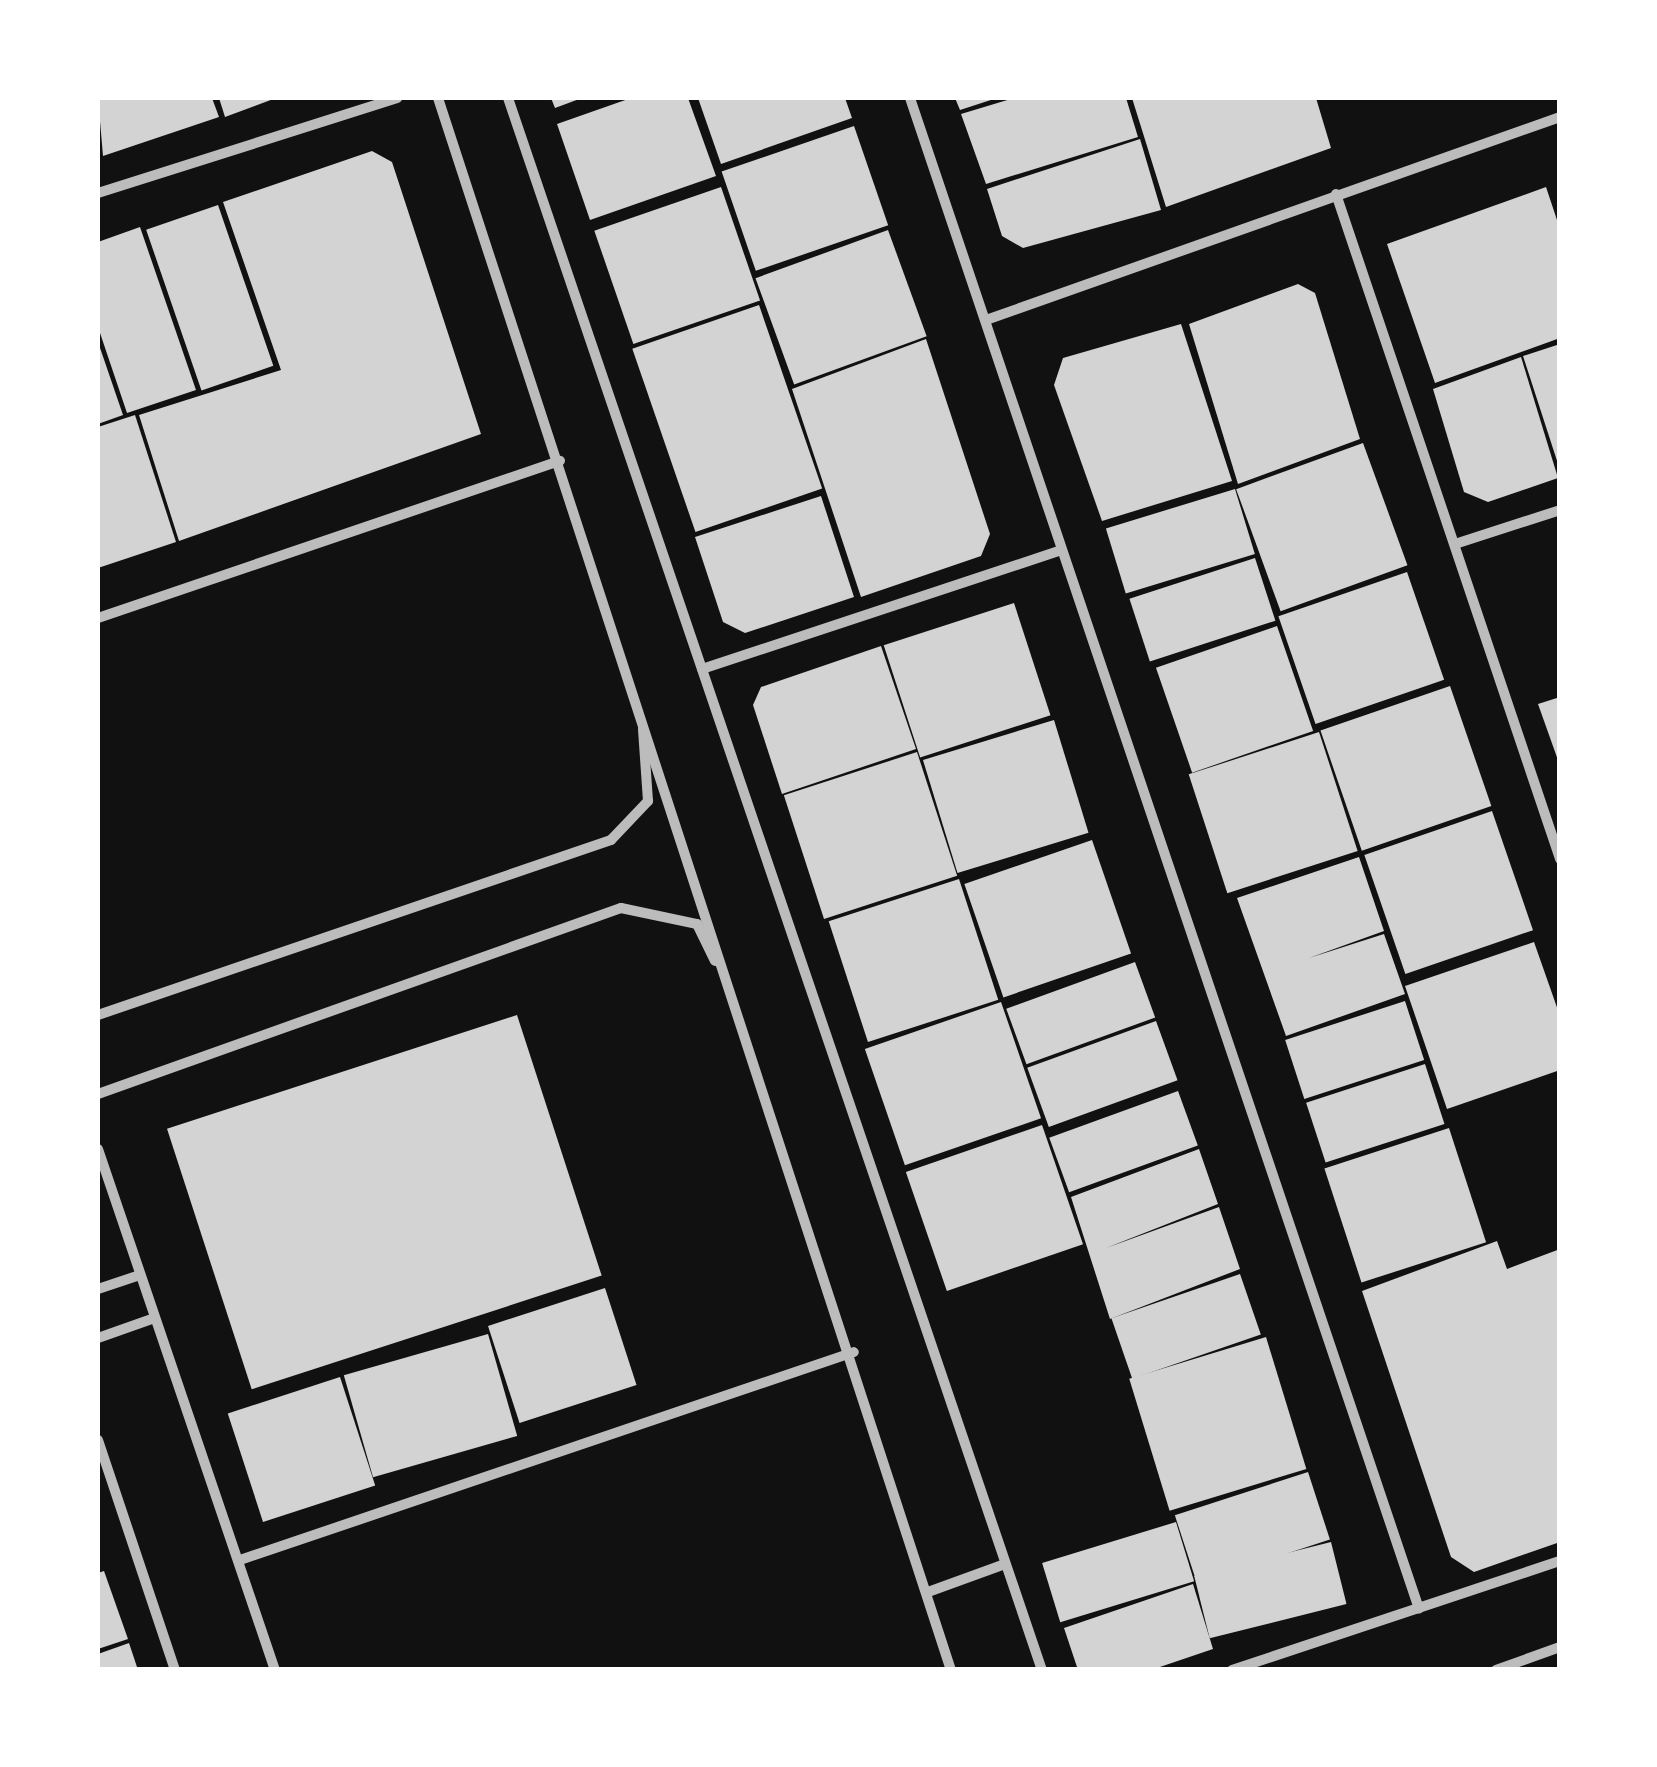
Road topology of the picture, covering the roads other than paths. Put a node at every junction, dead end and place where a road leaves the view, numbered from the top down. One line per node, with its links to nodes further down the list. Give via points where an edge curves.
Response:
1 (397, 98): 6 (street)
2 (438, 98): 9 (street)
3 (508, 98): 14 (street)
4 (910, 98): 8 (street)
5 (1560, 117): 7 (street)
6 (98, 194)
7 (1336, 194): 8 (street); 11 (street)
8 (986, 320): 12 (street)
9 (560, 461): 13 (street); 15 (street)
10 (1560, 510): 11 (street)
11 (1455, 544): 16 (street)
12 (1062, 550): 14 (street); 31 (street)
13 (98, 618)
14 (702, 668): 29 (street)
15 (641, 708): 17 (street); 18 (street, via 648,802 611,840)
16 (1560, 859)
17 (731, 993): 19 (street, via 697,924 621,908); 25 (street)
18 (98, 1014)
19 (98, 1094)
20 (98, 1150): 21 (street)
21 (137, 1276): 22 (street); 23 (street)
22 (98, 1289)
23 (152, 1320): 24 (street); 27 (street)
24 (98, 1338)
25 (854, 1352): 27 (street); 30 (street)
26 (98, 1440): 33 (street)
27 (240, 1560): 34 (street)
28 (1560, 1561): 31 (street)
29 (1005, 1564): 30 (street); 36 (street)
30 (928, 1592): 35 (street)
31 (1418, 1609): 37 (street)
32 (1560, 1647): 38 (street)
33 (175, 1670)
34 (276, 1670)
35 (951, 1670)
36 (1042, 1670)
37 (1232, 1670)
38 (1496, 1670)

